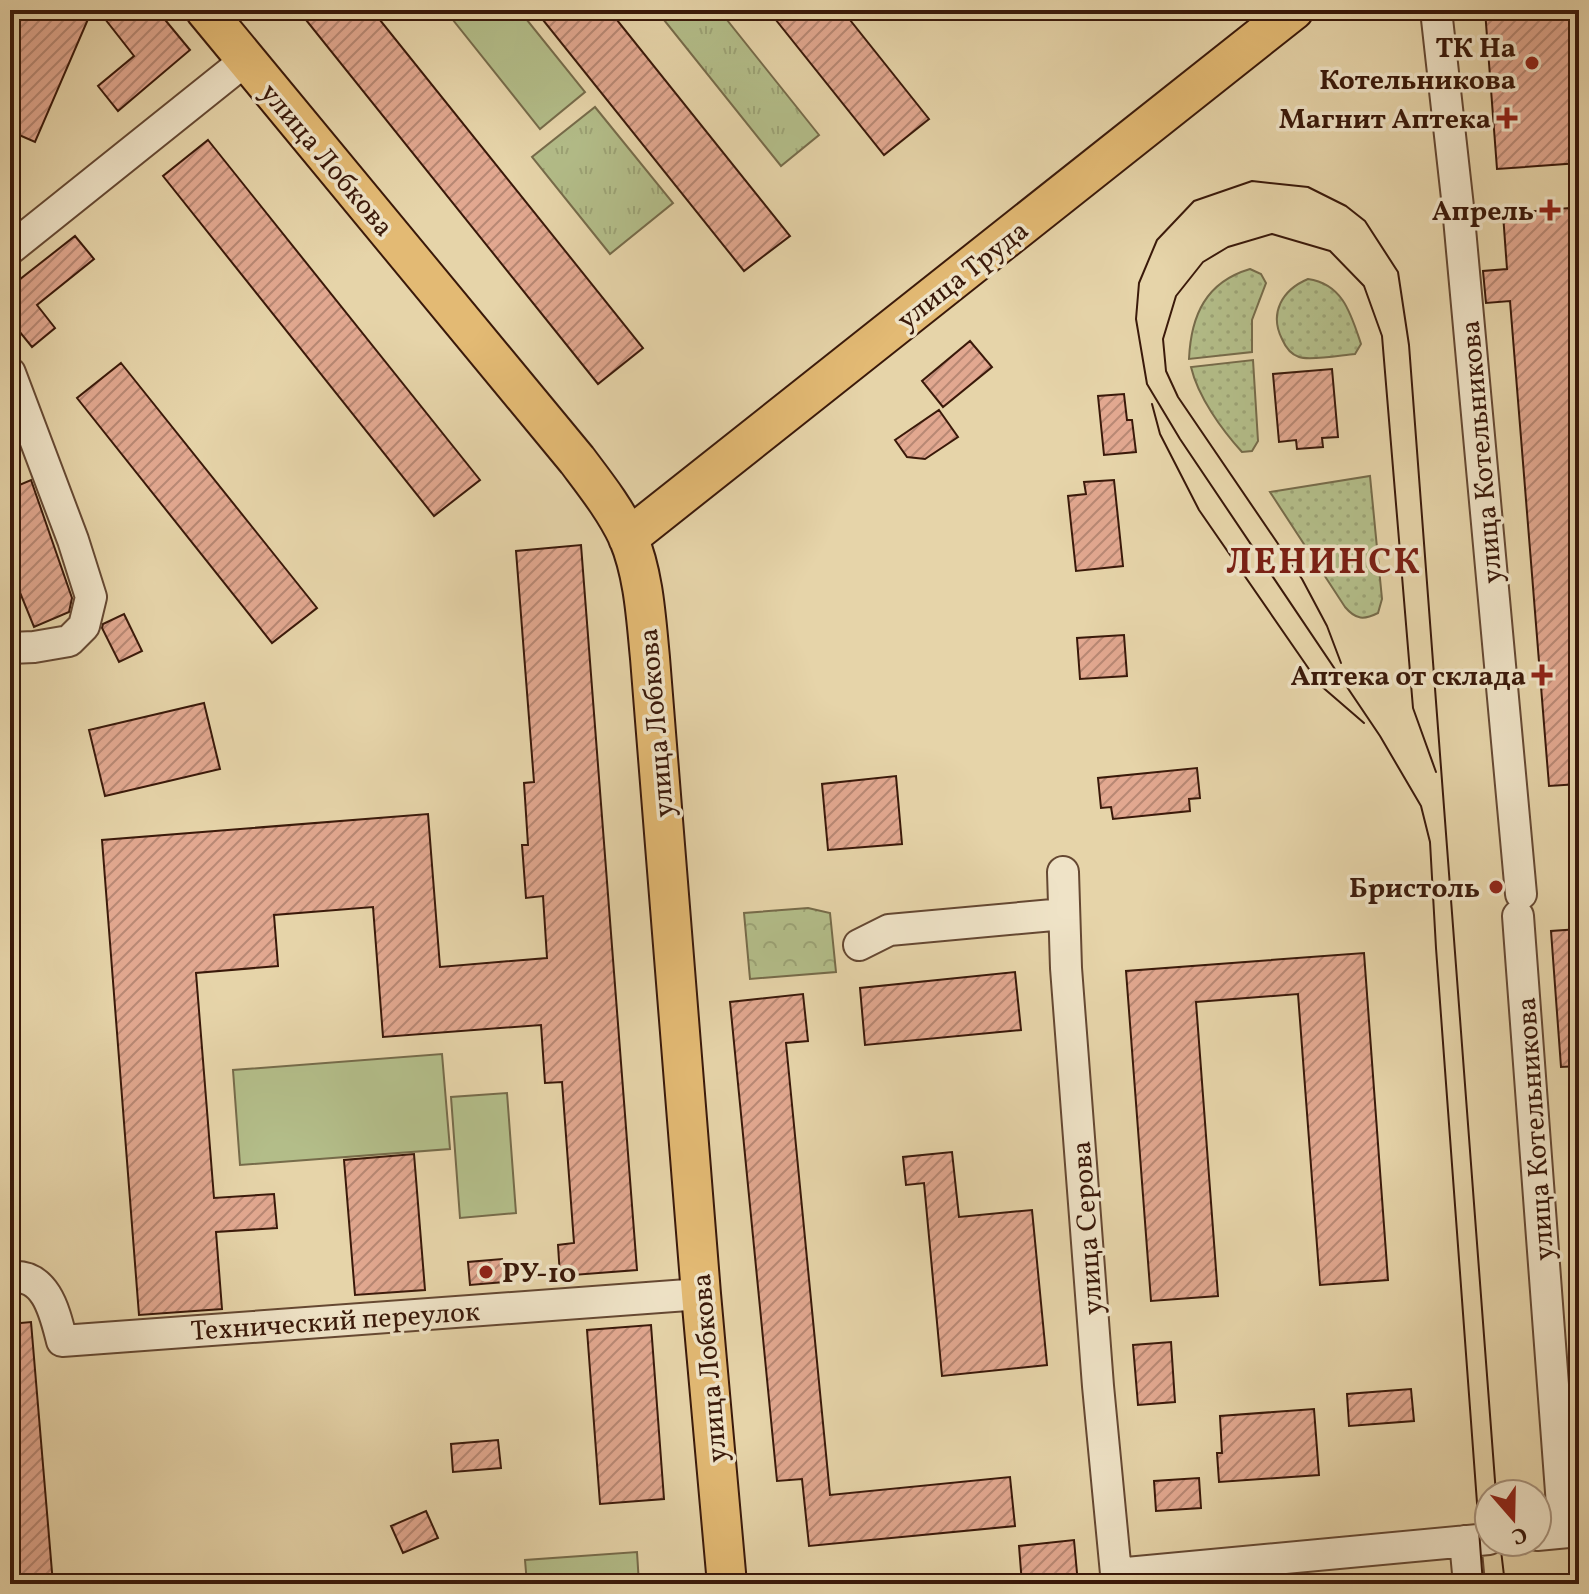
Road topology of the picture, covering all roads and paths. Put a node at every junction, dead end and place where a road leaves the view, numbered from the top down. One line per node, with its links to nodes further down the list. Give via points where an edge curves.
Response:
1 (205, 10): 4 (main road, улица Лобкова)
2 (1294, 10): 7 (main road, улица Труда)
3 (1436, 10): 14 (street, улица Котельникова, via 1519,905)
4 (246, 60): 5 (street); 7 (main road, улица Лобкова, via 577,460)
5 (10, 249)
6 (10, 373): 8 (street, via 91,597 84,626 69,641)
7 (628, 538): 13 (main road, улица Лобкова, via 643,589 650,658)
8 (10, 648)
9 (1063, 872): 10 (street, улица Серова)
10 (1064, 914): 11 (street, via 889,930); 17 (street, улица Серова)
11 (859, 945)
12 (10, 1277): 13 (street, Технический переулок, via 20,1276 38,1286 53,1304 62,1341)
13 (701, 1294): 18 (main road, улица Лобкова)
14 (1560, 1533)
15 (1473, 1540): 17 (street)
16 (1474, 1558): 19 (street)
17 (1116, 1579)
18 (727, 1584)
19 (1469, 1584)

